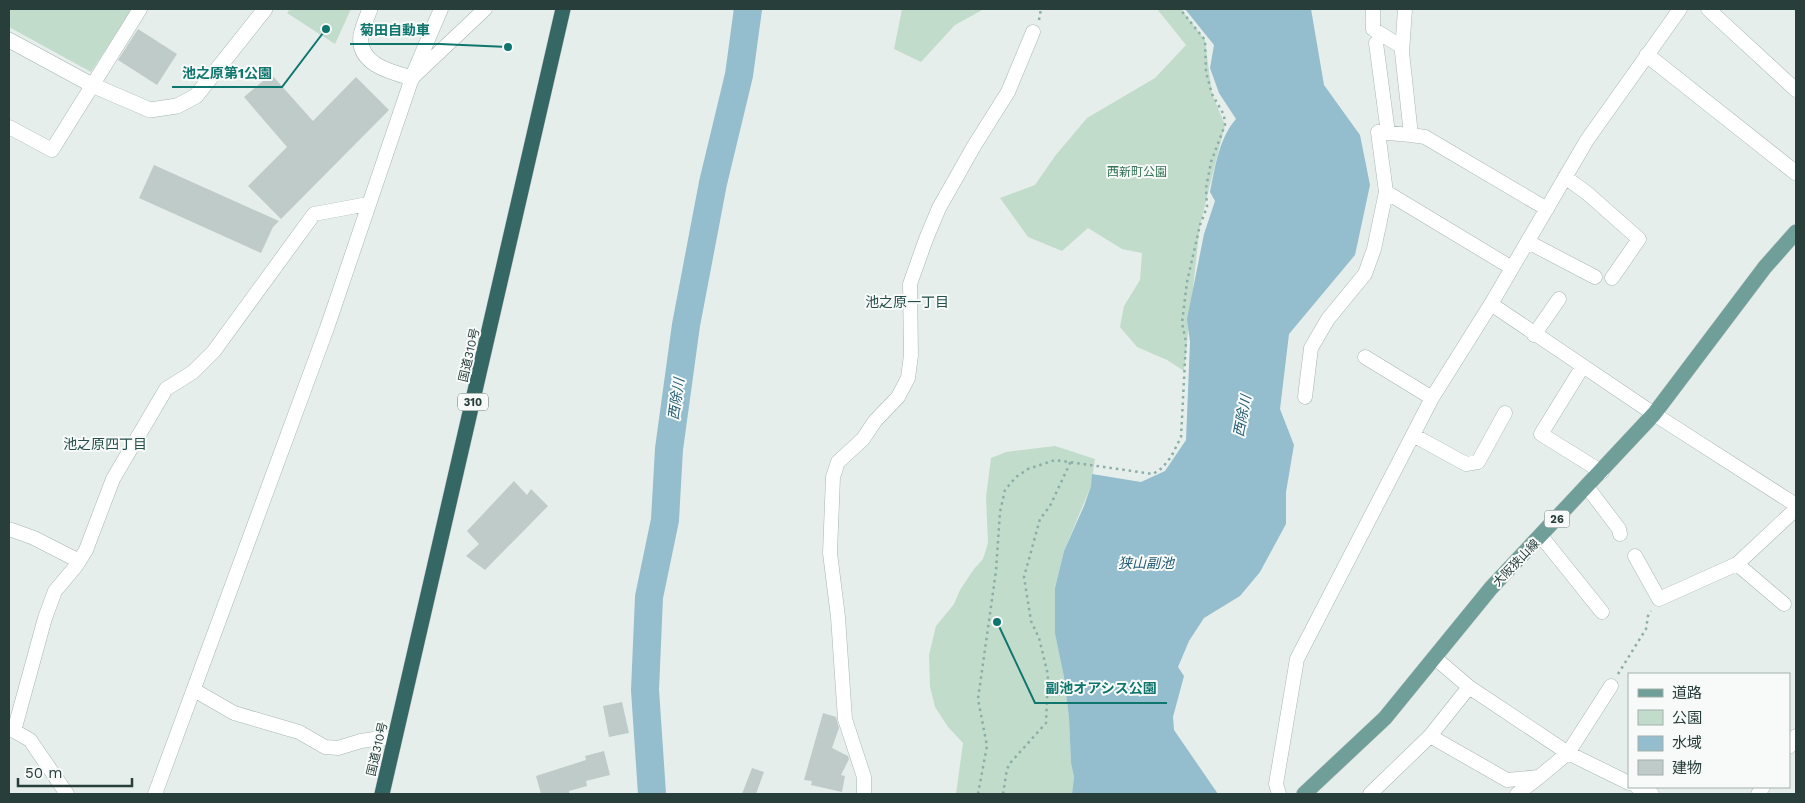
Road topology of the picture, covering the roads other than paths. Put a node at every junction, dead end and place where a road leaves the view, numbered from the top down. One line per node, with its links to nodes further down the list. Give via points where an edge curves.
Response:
1 (140, 9): 17 (street)
2 (265, 9): 17 (street, via 196,96 177,106 150,110)
3 (370, 9): 16 (street, via 361,34 361,46 369,60 384,71)
4 (441, 9): 16 (street)
5 (485, 9): 16 (street)
6 (563, 9): 60 (highway, 国道310号 / 310)
7 (1373, 9): 14 (street, via 1373,30)
8 (1405, 9): 14 (street)
9 (1680, 9): 15 (street)
10 (1708, 9): 18 (street)
11 (1033, 32): 68 (street, via 1008,92 943,200 926,239 910,284 908,378 898,397 838,462 833,477 830,553 845,719 864,777)
12 (9, 40): 17 (street)
13 (1376, 43): 20 (street)
14 (1402, 46): 21 (street)
15 (1647, 55): 22 (street); 23 (street)
16 (412, 78): 25 (street)
17 (92, 85): 19 (street, via 52,150)
18 (1796, 90)
19 (9, 126)
20 (1388, 133): 21 (street); 24 (street, via 1378,132)
21 (1411, 135): 26 (street, via 1425,138)
22 (1796, 173)
23 (1565, 177): 26 (street); 31 (street, via 1639,239 1627,265)
24 (1386, 192): 29 (street); 37 (street, via 1374,249 1365,274 1328,319 1311,348)
25 (368, 204): 50 (street, via 314,214 214,351 194,372 166,389 113,479); 57 (street, via 327,328)
26 (1546, 209): 28 (street)
27 (1796, 232): 40 (main road, 大阪狭山線 / 26)
28 (1528, 242): 29 (street); 30 (street)
29 (1512, 268): 33 (street)
30 (1595, 277)
31 (1612, 278)
32 (1559, 299): 34 (street)
33 (1491, 304): 34 (street); 38 (street)
34 (1534, 335): 36 (street)
35 (1365, 357): 38 (street)
36 (1583, 366): 40 (street); 42 (street, via 1541,434)
37 (1305, 397)
38 (1432, 398): 41 (street)
39 (1504, 413): 41 (street, via 1478,462 1466,464)
40 (1654, 414): 42 (main road, 大阪狭山線 / 26); 44 (street)
41 (1413, 435): 69 (street, via 1297,659 1276,784)
42 (1602, 472): 43 (main road, 大阪狭山線 / 26)
43 (1588, 488): 47 (street); 48 (main road, 大阪狭山線 / 26)
44 (1796, 505)
45 (1796, 509): 51 (street)
46 (9, 529): 50 (street)
47 (1620, 534)
48 (1541, 536): 53 (street); 54 (main road, 大阪狭山線 / 26, via 1491,588)
49 (1635, 556): 51 (street, via 1659,599)
50 (79, 561): 58 (street, via 55,591)
51 (1737, 564): 52 (street)
52 (1784, 604)
53 (1602, 612)
54 (1434, 657): 56 (street); 70 (main road, 大阪狭山線 / 26, via 1385,718)
55 (1610, 686): 61 (street)
56 (1469, 687): 59 (street); 61 (street)
57 (194, 690): 60 (street, via 234,713 299,732 325,747 338,748 361,740); 66 (street)
58 (11, 729): 65 (street, via 30,740)
59 (1430, 736): 62 (street, via 1506,780); 71 (street)
60 (394, 739): 67 (highway, 国道310号 / 310)
61 (1568, 753): 62 (street); 63 (street)
62 (1539, 777): 72 (street)
63 (1628, 783)
64 (1638, 788): 73 (street)
65 (68, 794)
66 (155, 794)
67 (382, 794)
68 (864, 794)
69 (1279, 794)
70 (1304, 794)
71 (1370, 794)
72 (1517, 794)
73 (1652, 794)

